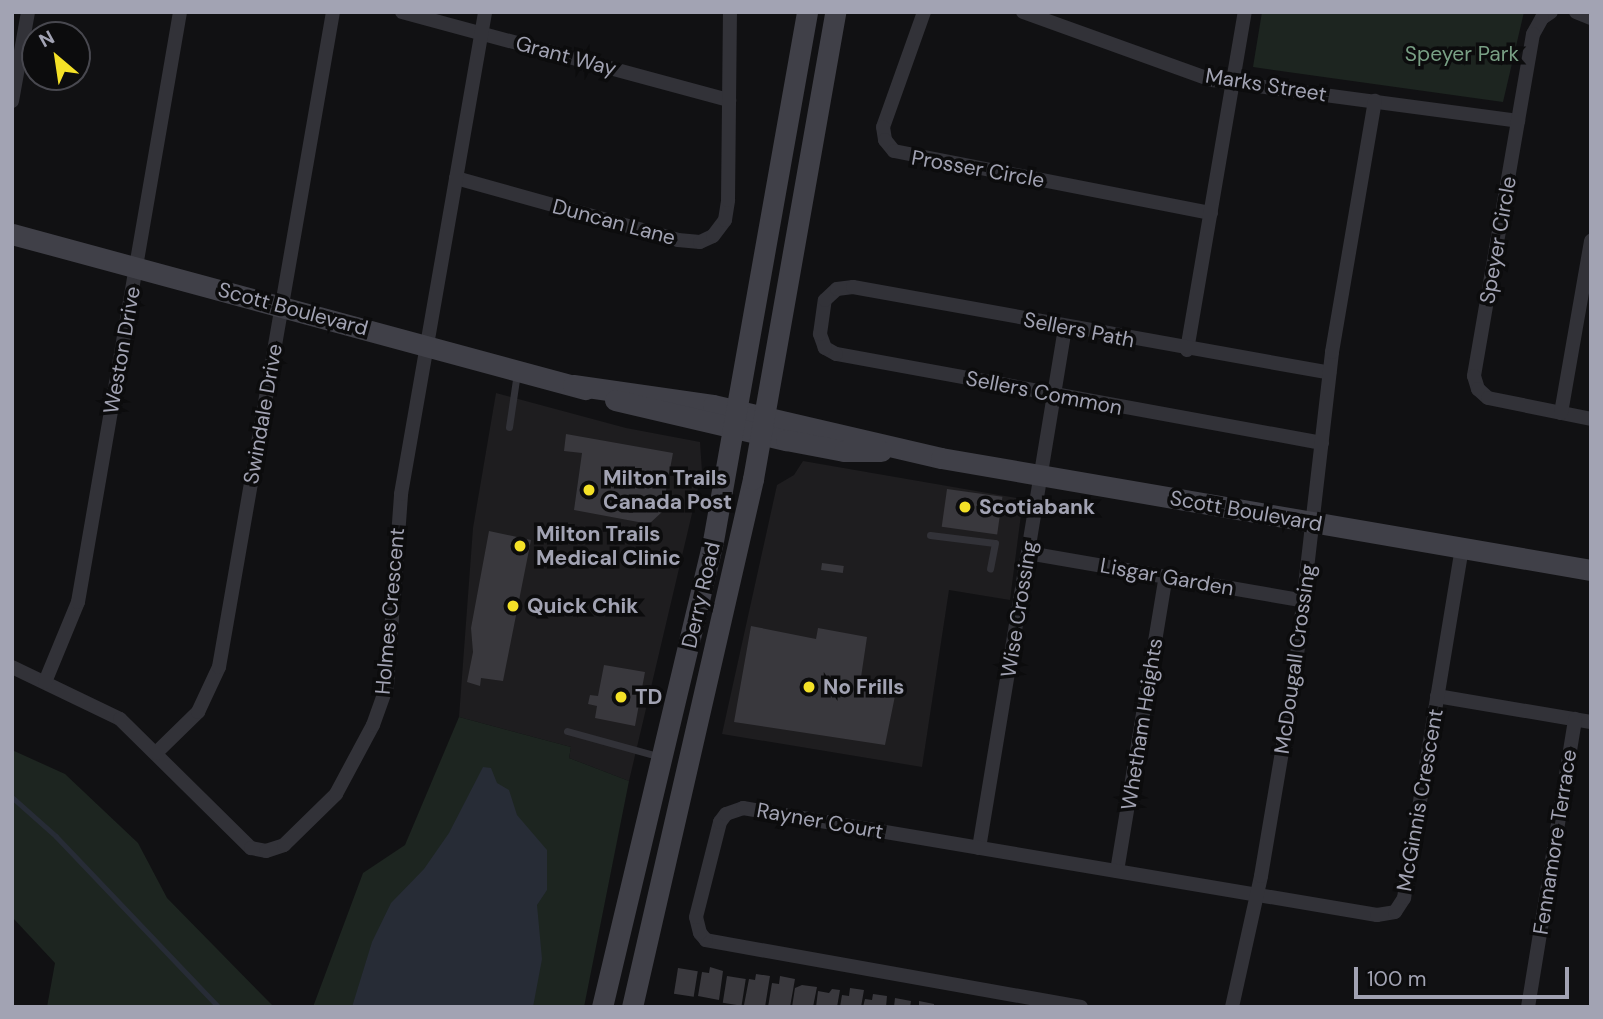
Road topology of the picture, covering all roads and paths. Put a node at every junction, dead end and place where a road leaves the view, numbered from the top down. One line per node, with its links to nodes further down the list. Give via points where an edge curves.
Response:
1 (28, 12): 18 (street)
2 (180, 12): 25 (street, Weston Drive)
3 (333, 12): 27 (street, Swindale Drive)
4 (402, 12): 15 (street, Grant Way)
5 (485, 12): 15 (street, Holmes Crescent)
6 (730, 12): 17 (street, Duncan Lane)
7 (807, 12): 36 (main road, Derry Road)
8 (835, 12): 37 (main road, Derry Road)
9 (924, 12): 22 (street, Prosser Circle, via 883,127 885,140 894,151)
10 (1023, 12): 16 (street, Marks Street, via 1212,80)
11 (1245, 12): 16 (street)
12 (1551, 12): 20 (street, Speyer Circle, via 1533,34)
13 (1576, 12): 14 (street)
14 (1591, 18)
15 (481, 33): 17 (street, Grant Way); 21 (street, Holmes Crescent)
16 (1233, 82): 19 (street, Marks Street); 22 (street)
17 (729, 100): 21 (street, Duncan Lane, via 727,210 718,233 700,242)
18 (12, 101)
19 (1375, 101): 20 (street, Marks Street); 32 (street, McDougall Crossing)
20 (1518, 121): 34 (street, Speyer Circle, via 1474,376 1478,389 1488,398)
21 (456, 178): 29 (street, Holmes Crescent)
22 (1210, 213): 30 (street)
23 (12, 234): 25 (main road, Scott Boulevard)
24 (1591, 241): 34 (street)
25 (135, 267): 27 (main road, Scott Boulevard); 50 (street, Weston Drive, via 78,602)
26 (831, 294): 28 (street, Sellers Path, via 853,287); 33 (street, Sellers Common, via 825,300 820,340 836,354)
27 (282, 306): 29 (main road, Scott Boulevard); 55 (street, Swindale Drive, via 219,667 198,712)
28 (1065, 328): 30 (street, Sellers Path); 33 (street, Wise Crossing)
29 (428, 346): 31 (main road, Scott Boulevard); 55 (street, Holmes Crescent, via 399,511 387,686 373,726 336,794 284,845 258,850 245,845)
30 (1186, 350): 32 (street, Sellers Path)
31 (517, 370): 36 (main road, Scott Boulevard); 38 (lane)
32 (1329, 373): 39 (street, McDougall Crossing)
33 (1053, 397): 39 (street, Sellers Common); 40 (street, Wise Crossing)
34 (1561, 413): 35 (street, Speyer Circle)
35 (1591, 419)
36 (737, 420): 37 (main road, Scott Boulevard); 56 (main road, Derry Road)
37 (763, 426): 40 (main road, Scott Boulevard, via 845,451 901,451); 61 (main road, Derry Road)
38 (509, 427)
39 (1322, 443): 41 (street, McDougall Crossing)
40 (1040, 475): 41 (main road, Scott Boulevard); 44 (street, Wise Crossing)
41 (1314, 522): 43 (main road, Scott Boulevard); 48 (street, McDougall Crossing)
42 (930, 535): 45 (lane, via 995,543)
43 (1462, 548): 46 (main road, Scott Boulevard); 51 (street, McGinnis Crescent)
44 (1028, 553): 47 (street, Lisgar Garden); 57 (street, Wise Crossing)
45 (990, 569)
46 (1591, 570)
47 (1166, 576): 48 (street, Lisgar Garden); 58 (street, Whetham Heights)
48 (1305, 601): 59 (street, McDougall Crossing)
49 (12, 667): 50 (street, Holmes Crescent)
50 (45, 682): 55 (street, Holmes Crescent, via 107,710)
51 (1437, 696): 52 (street); 59 (street, McGinnis Crescent, via 1400,907 1377,915)
52 (1575, 719): 53 (street); 64 (street, Fennamore Terrace)
53 (1591, 722)
54 (567, 731): 56 (lane)
55 (156, 752)
56 (663, 757): 60 (main road, Derry Road)
57 (979, 848): 58 (street, Rayner Court); 62 (street, Rayner Court, via 743,808 733,811 720,822 699,933 716,946)
58 (1117, 871): 59 (street, Rayner Court)
59 (1258, 895): 63 (street, McDougall Crossing)
60 (602, 1007)
61 (632, 1007)
62 (1081, 1007)
63 (1232, 1007)
64 (1528, 1007)

